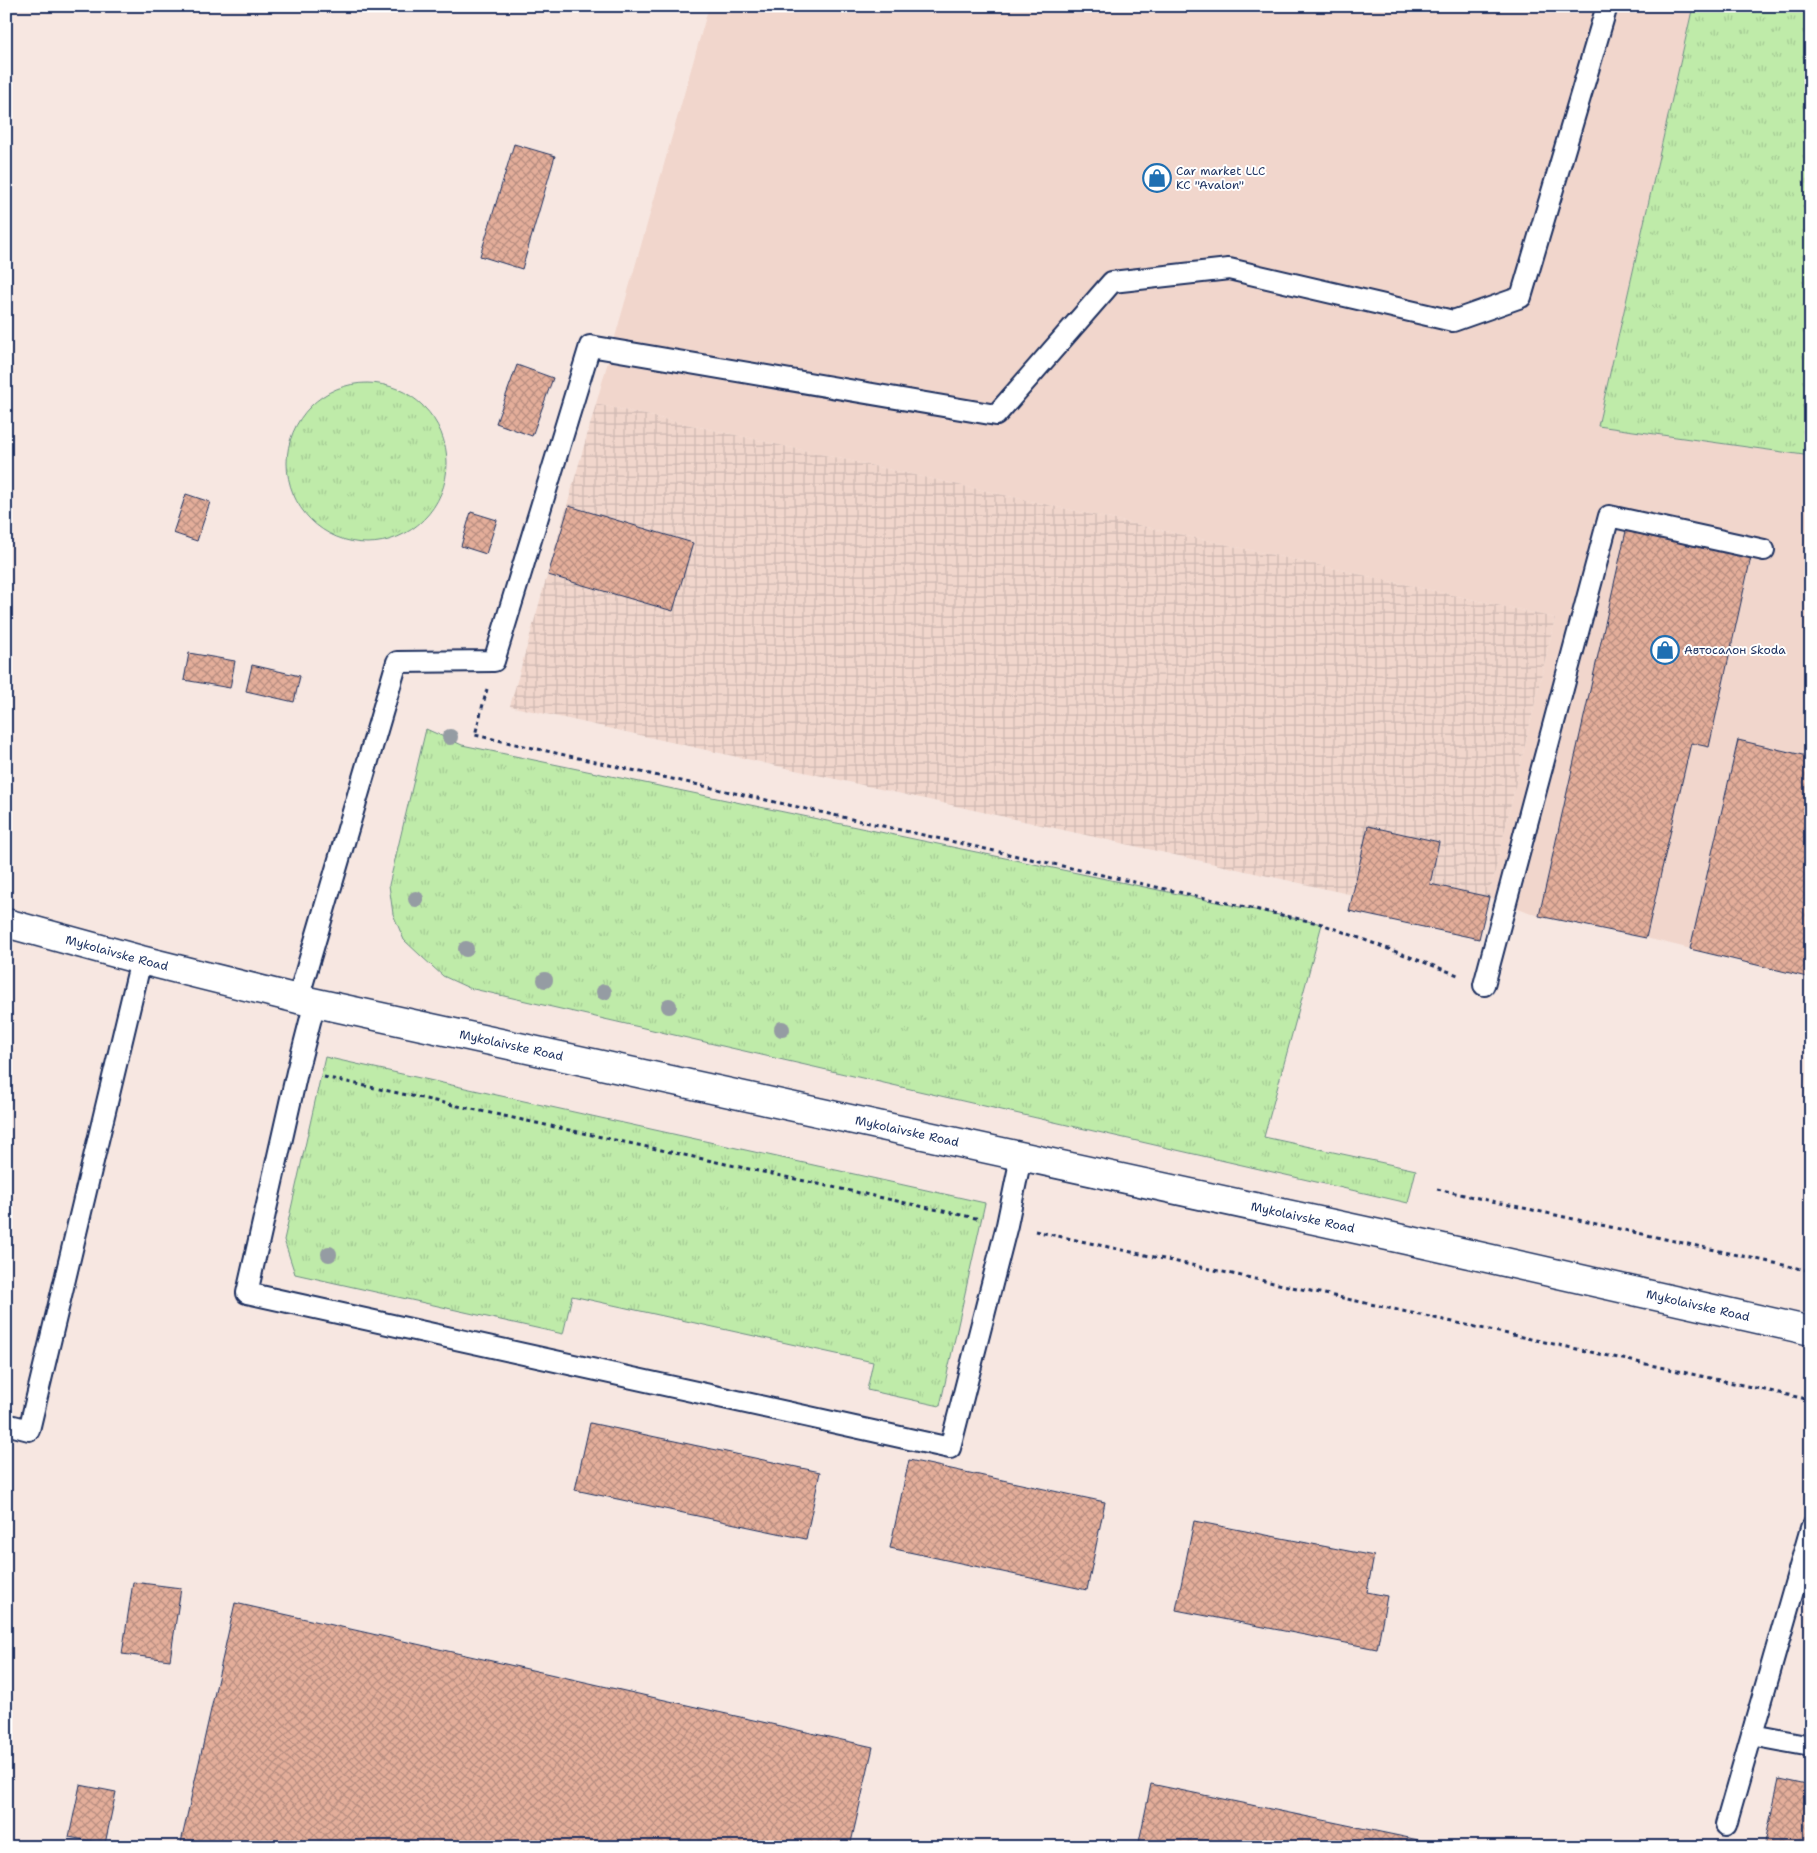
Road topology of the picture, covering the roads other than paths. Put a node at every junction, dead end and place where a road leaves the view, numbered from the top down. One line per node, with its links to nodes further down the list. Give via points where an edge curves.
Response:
1 (1607, 6): 6 (lane, via 1521,297 1453,321 1229,269 1112,282 996,414 590,346 494,661 393,655)
2 (1764, 550): 5 (lane, via 1609,516)
3 (6, 923): 4 (main road, Mykolaivske Road)
4 (141, 960): 6 (main road, Mykolaivske Road); 9 (lane, via 29,1430)
5 (1484, 985)
6 (307, 1001): 7 (main road, Mykolaivske Road); 7 (lane, via 297,1072 247,1292 950,1448 1007,1225)
7 (1021, 1157): 8 (main road, Mykolaivske Road)
8 (1811, 1331)
9 (6, 1424)
10 (1811, 1528): 11 (lane)
11 (1752, 1735): 12 (lane); 13 (lane)
12 (1811, 1746)
13 (1726, 1825)

